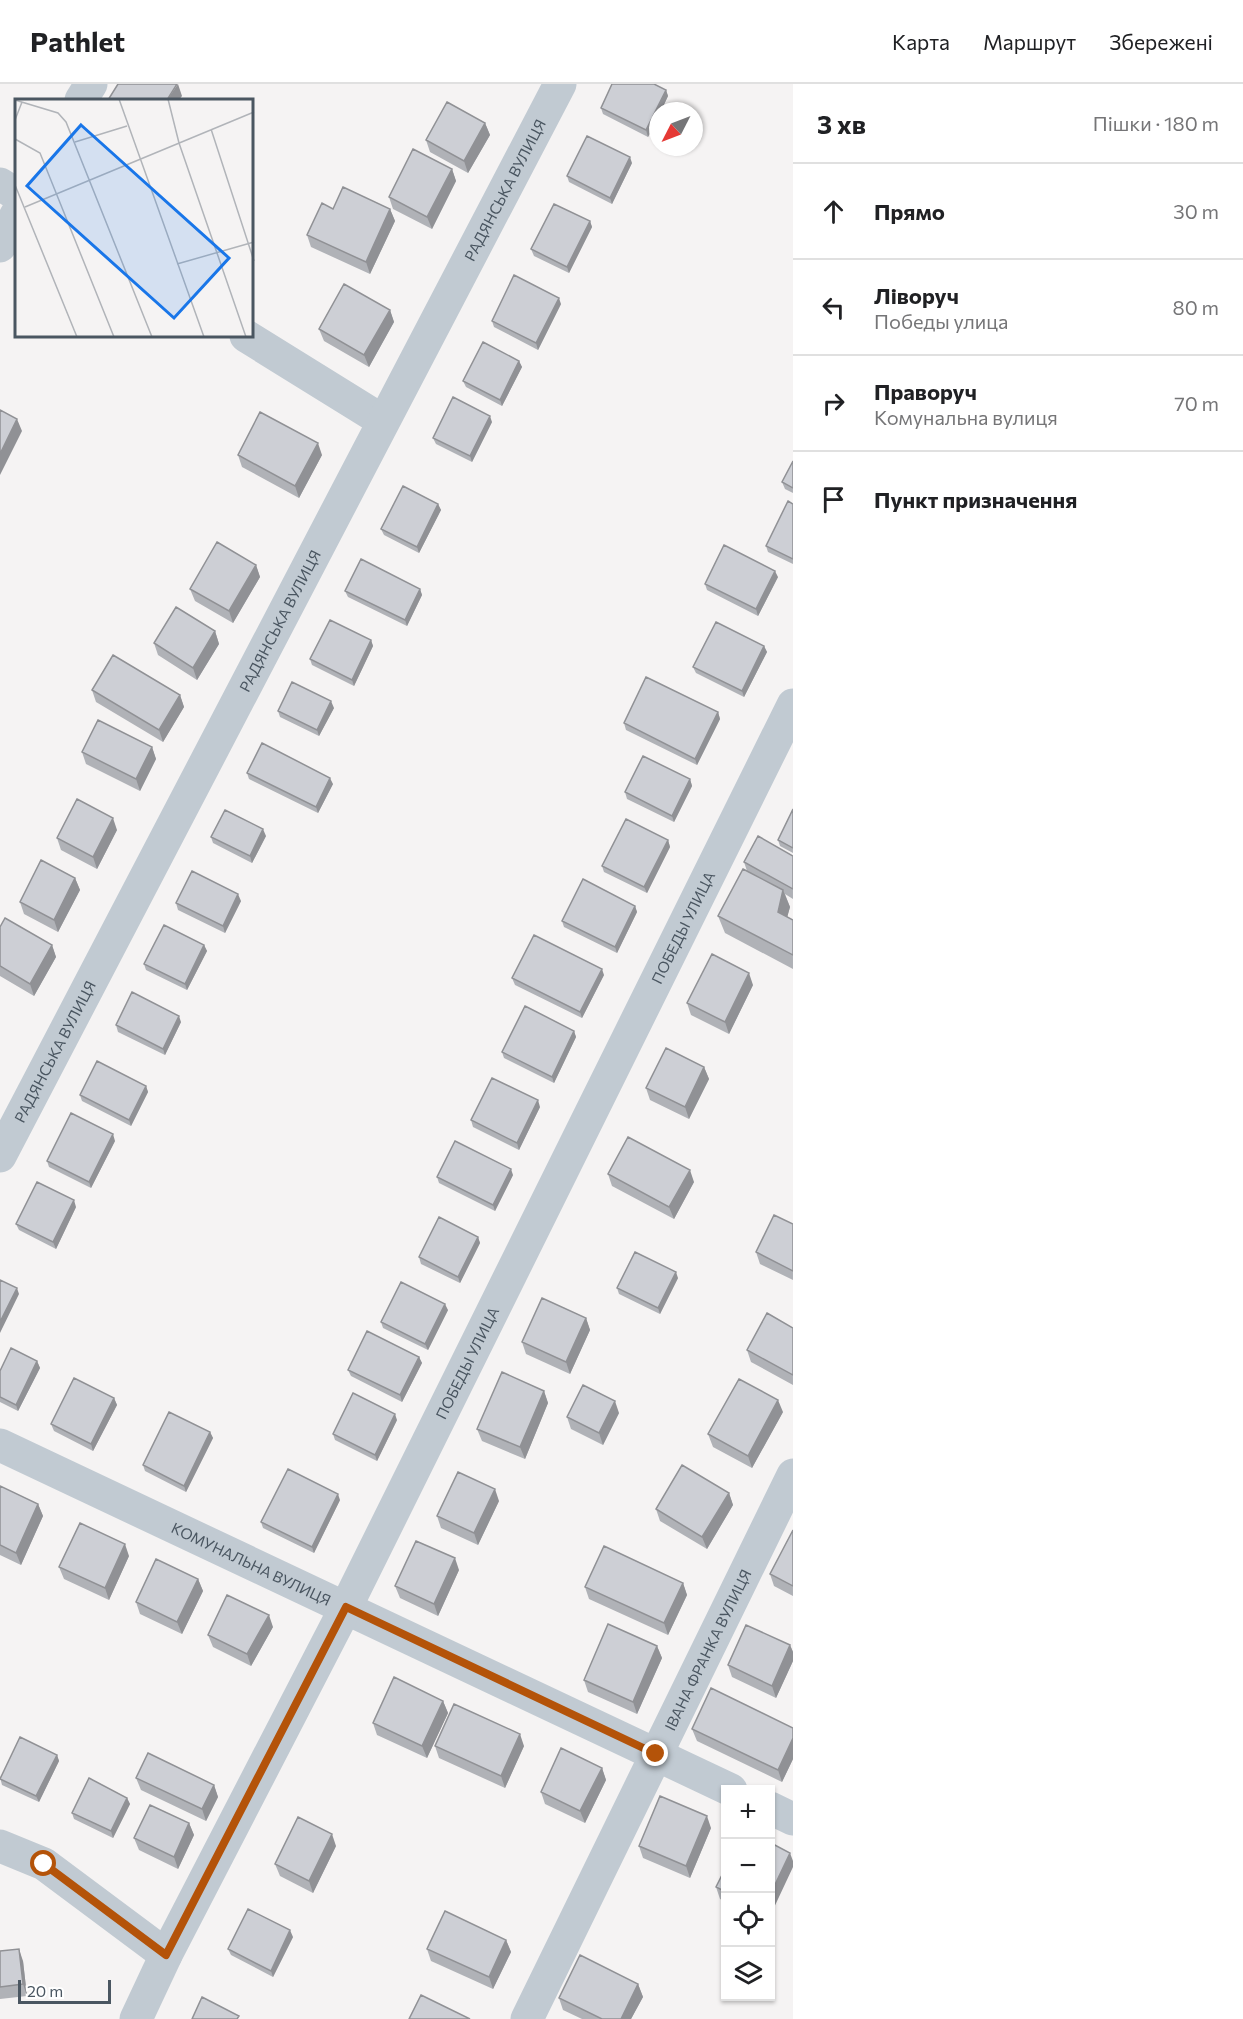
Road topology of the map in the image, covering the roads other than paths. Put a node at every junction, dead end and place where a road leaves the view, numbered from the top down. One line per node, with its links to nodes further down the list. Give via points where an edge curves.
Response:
1 (91, 84): 3 (street)
2 (560, 84): 9 (street, РАДЯНСЬКА ВУЛИЦЯ)
3 (82, 99)
4 (0, 184): 5 (street)
5 (15, 193)
6 (15, 217): 7 (street)
7 (0, 246)
8 (249, 338): 9 (street)
9 (383, 420): 11 (street, РАДЯНСЬКА ВУЛИЦЯ)
10 (793, 705): 14 (street, ПОБЕДЫ УЛИЦА)
11 (0, 1156)
12 (0, 1445): 14 (street, КОМУНАЛЬНА ВУЛИЦЯ)
13 (793, 1475): 15 (street, ІВАНА ФРАНКА ВУЛИЦЯ)
14 (346, 1607): 15 (street, КОМУНАЛЬНА ВУЛИЦЯ); 20 (street, ПОБЕДЫ УЛИЦА)
15 (656, 1754): 16 (street, КОМУНАЛЬНА ВУЛИЦЯ); 22 (street, ІВАНА ФРАНКА ВУЛИЦЯ)
16 (721, 1785)
17 (775, 1810): 18 (street)
18 (793, 1819)
19 (0, 1846): 20 (street, via 44,1864)
20 (166, 1955): 21 (street, ПОБЕДЫ УЛИЦА)
21 (136, 2019)
22 (527, 2019)

